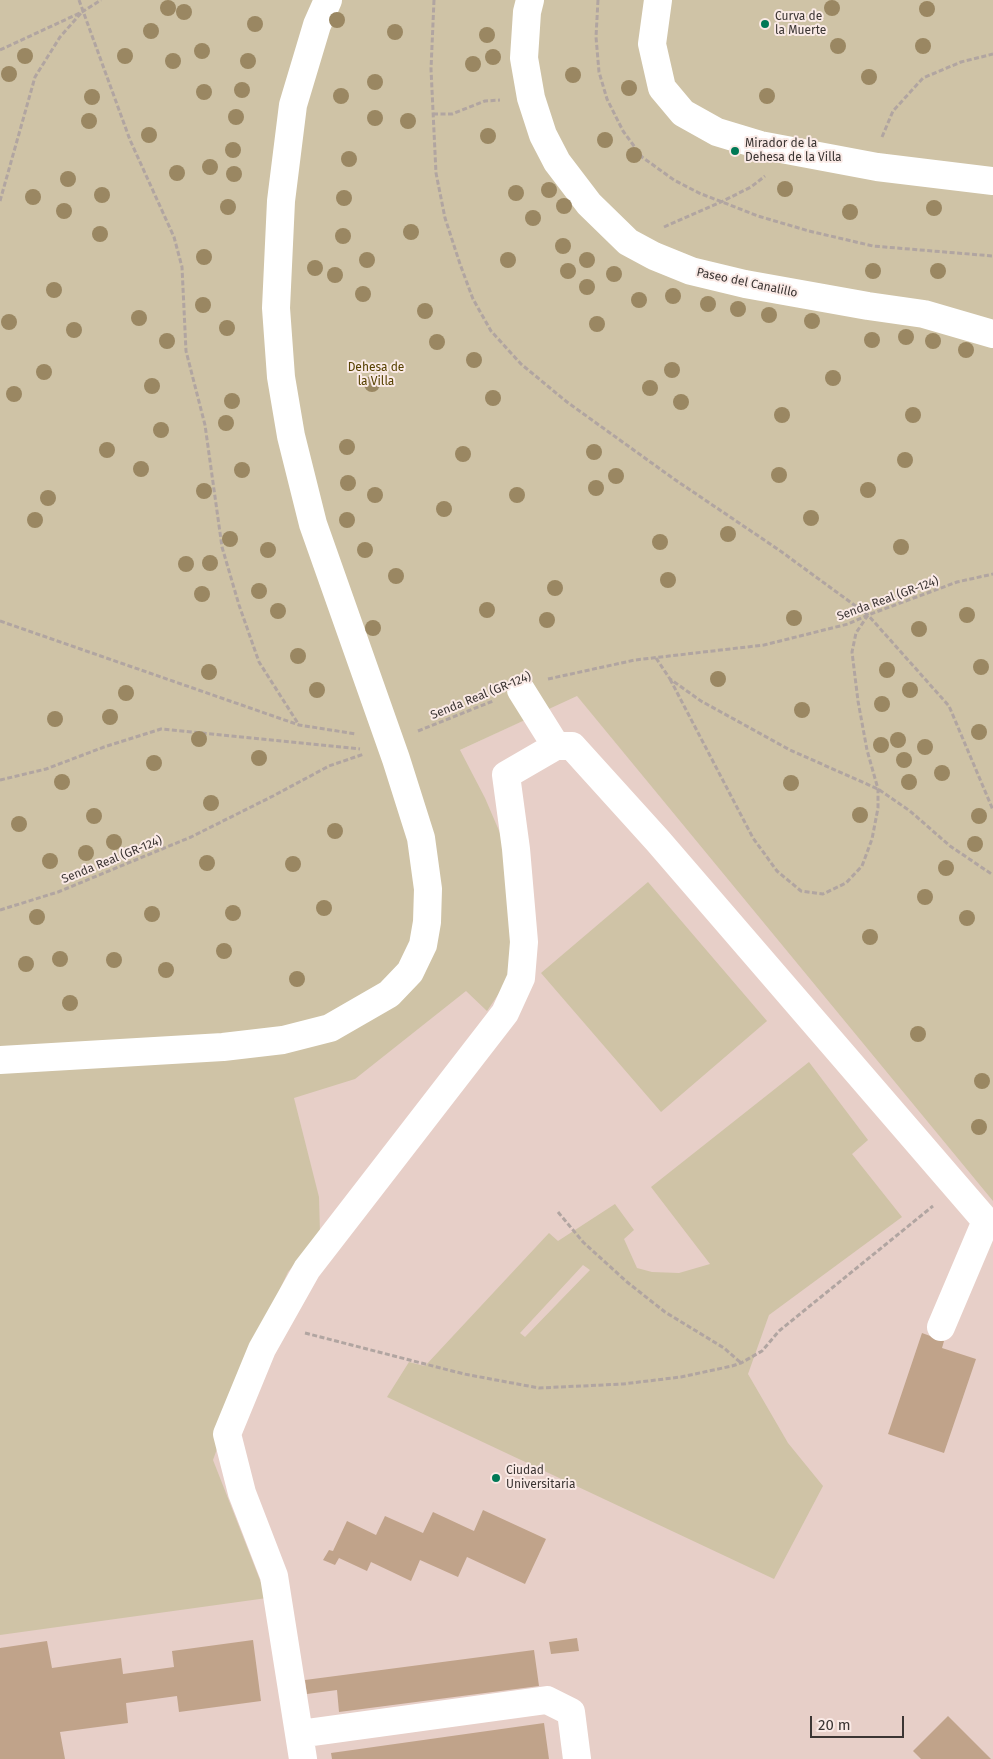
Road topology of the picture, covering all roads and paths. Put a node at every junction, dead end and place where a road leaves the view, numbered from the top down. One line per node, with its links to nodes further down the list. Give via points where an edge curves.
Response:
1 (79, 0): 8 (path)
2 (101, 0): 8 (path)
3 (328, 0): 28 (street, via 294,104 284,182 276,308 281,377 292,436 313,524)
4 (434, 0): 12 (path, via 431,48)
5 (530, 0): 11 (street, Paseo del Canalillo, via 524,58)
6 (598, 0): 17 (path, via 596,37 599,72 606,99 623,131 642,157 674,180)
7 (658, 0): 13 (street, via 652,44 662,88 683,113 717,132)
8 (82, 12): 9 (path); 16 (path, via 60,37 35,77); 27 (path, via 130,140 174,238 182,267 186,350 205,425 222,547 239,605 259,662)
9 (0, 50)
10 (993, 54): 14 (path, via 961,62 923,78 893,111 878,147)
11 (531, 98): 12 (path, via 485,101 452,114); 18 (street, Paseo del Canalillo, via 542,135 557,162 589,204)
12 (433, 114): 22 (path, via 436,172 445,218 473,299 491,331 521,364 567,402)
13 (777, 148): 14 (street); 17 (path, via 766,176)
14 (877, 167): 15 (street)
15 (993, 181)
16 (0, 201)
17 (721, 202): 18 (path); 19 (path, via 783,224 873,246)
18 (628, 242): 20 (street, Paseo del Canalillo, via 691,272 924,314)
19 (993, 256)
20 (993, 334)
21 (993, 574): 22 (path, Senda Real (GR-124), via 957,582)
22 (868, 615): 24 (path, Senda Real (GR-124), via 848,624 764,645); 31 (path, via 856,633 852,652 867,750); 32 (path, via 949,706)
23 (0, 621): 27 (path)
24 (656, 658): 25 (path); 26 (path, Senda Real (GR-124), via 551,677)
25 (670, 679): 31 (path, via 701,701 790,750); 31 (path, via 753,838 777,871 801,891 823,894 846,883 862,866 872,839)
26 (520, 690): 28 (path, Senda Real (GR-124)); 29 (street)
27 (299, 725): 28 (path)
28 (376, 743): 30 (path, via 161,729 46,769); 34 (path, Senda Real (GR-124), via 191,837 58,892); 35 (street, via 396,759 421,838 428,889 423,945 410,972 389,994 330,1028 283,1040 223,1047)
29 (556, 746): 36 (street, via 572,746); 41 (street, via 506,776 524,942 520,978 505,1013 307,1269 262,1349 227,1434 242,1493 274,1576)
30 (0, 780)
31 (878, 789): 33 (path, via 910,810 950,846)
32 (993, 810)
33 (993, 875)
34 (0, 910)
35 (0, 1060)
36 (957, 1187): 38 (street, via 986,1221); 40 (path, via 779,1331 762,1351)
37 (558, 1212): 40 (path, via 583,1242 627,1282)
38 (941, 1327)
39 (298, 1332): 40 (path, via 464,1374 539,1388 681,1377)
40 (741, 1363)
41 (301, 1747): 42 (street, via 546,1700 570,1712)
42 (577, 1759)

